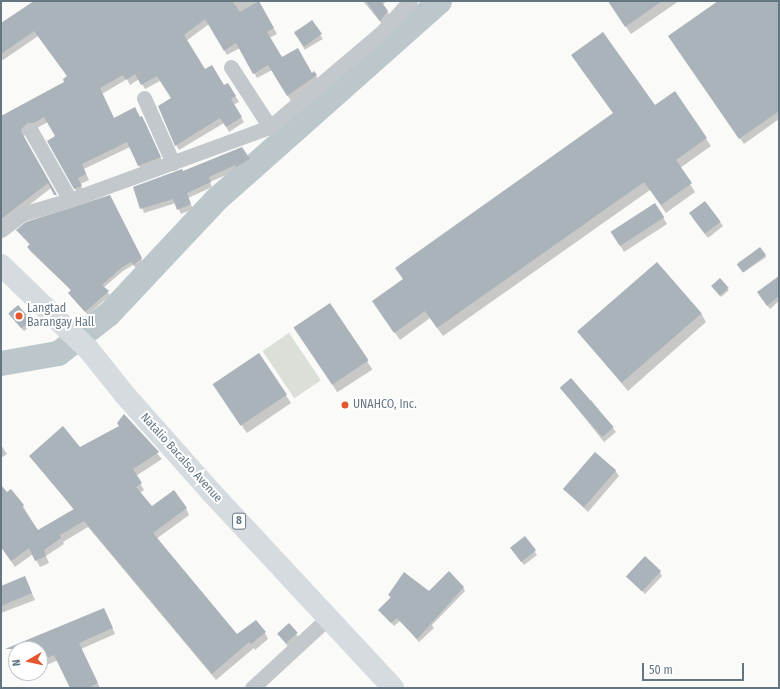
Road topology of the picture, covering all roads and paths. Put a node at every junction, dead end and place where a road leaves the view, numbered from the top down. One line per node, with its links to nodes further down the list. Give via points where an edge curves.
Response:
1 (410, 1): 4 (street, via 383,31)
2 (231, 67): 4 (street)
3 (144, 98): 6 (street)
4 (270, 127): 6 (street)
5 (31, 131): 7 (street)
6 (173, 163): 7 (street)
7 (70, 200): 8 (street, via 22,214)
8 (1, 230)
9 (1, 265): 10 (highway, Natalio Bacalso Avenue / 8, via 89,350 125,395 212,493)
10 (329, 617): 11 (street); 12 (highway, Natalio Bacalso Avenue / 8)
11 (252, 688)
12 (393, 688)

